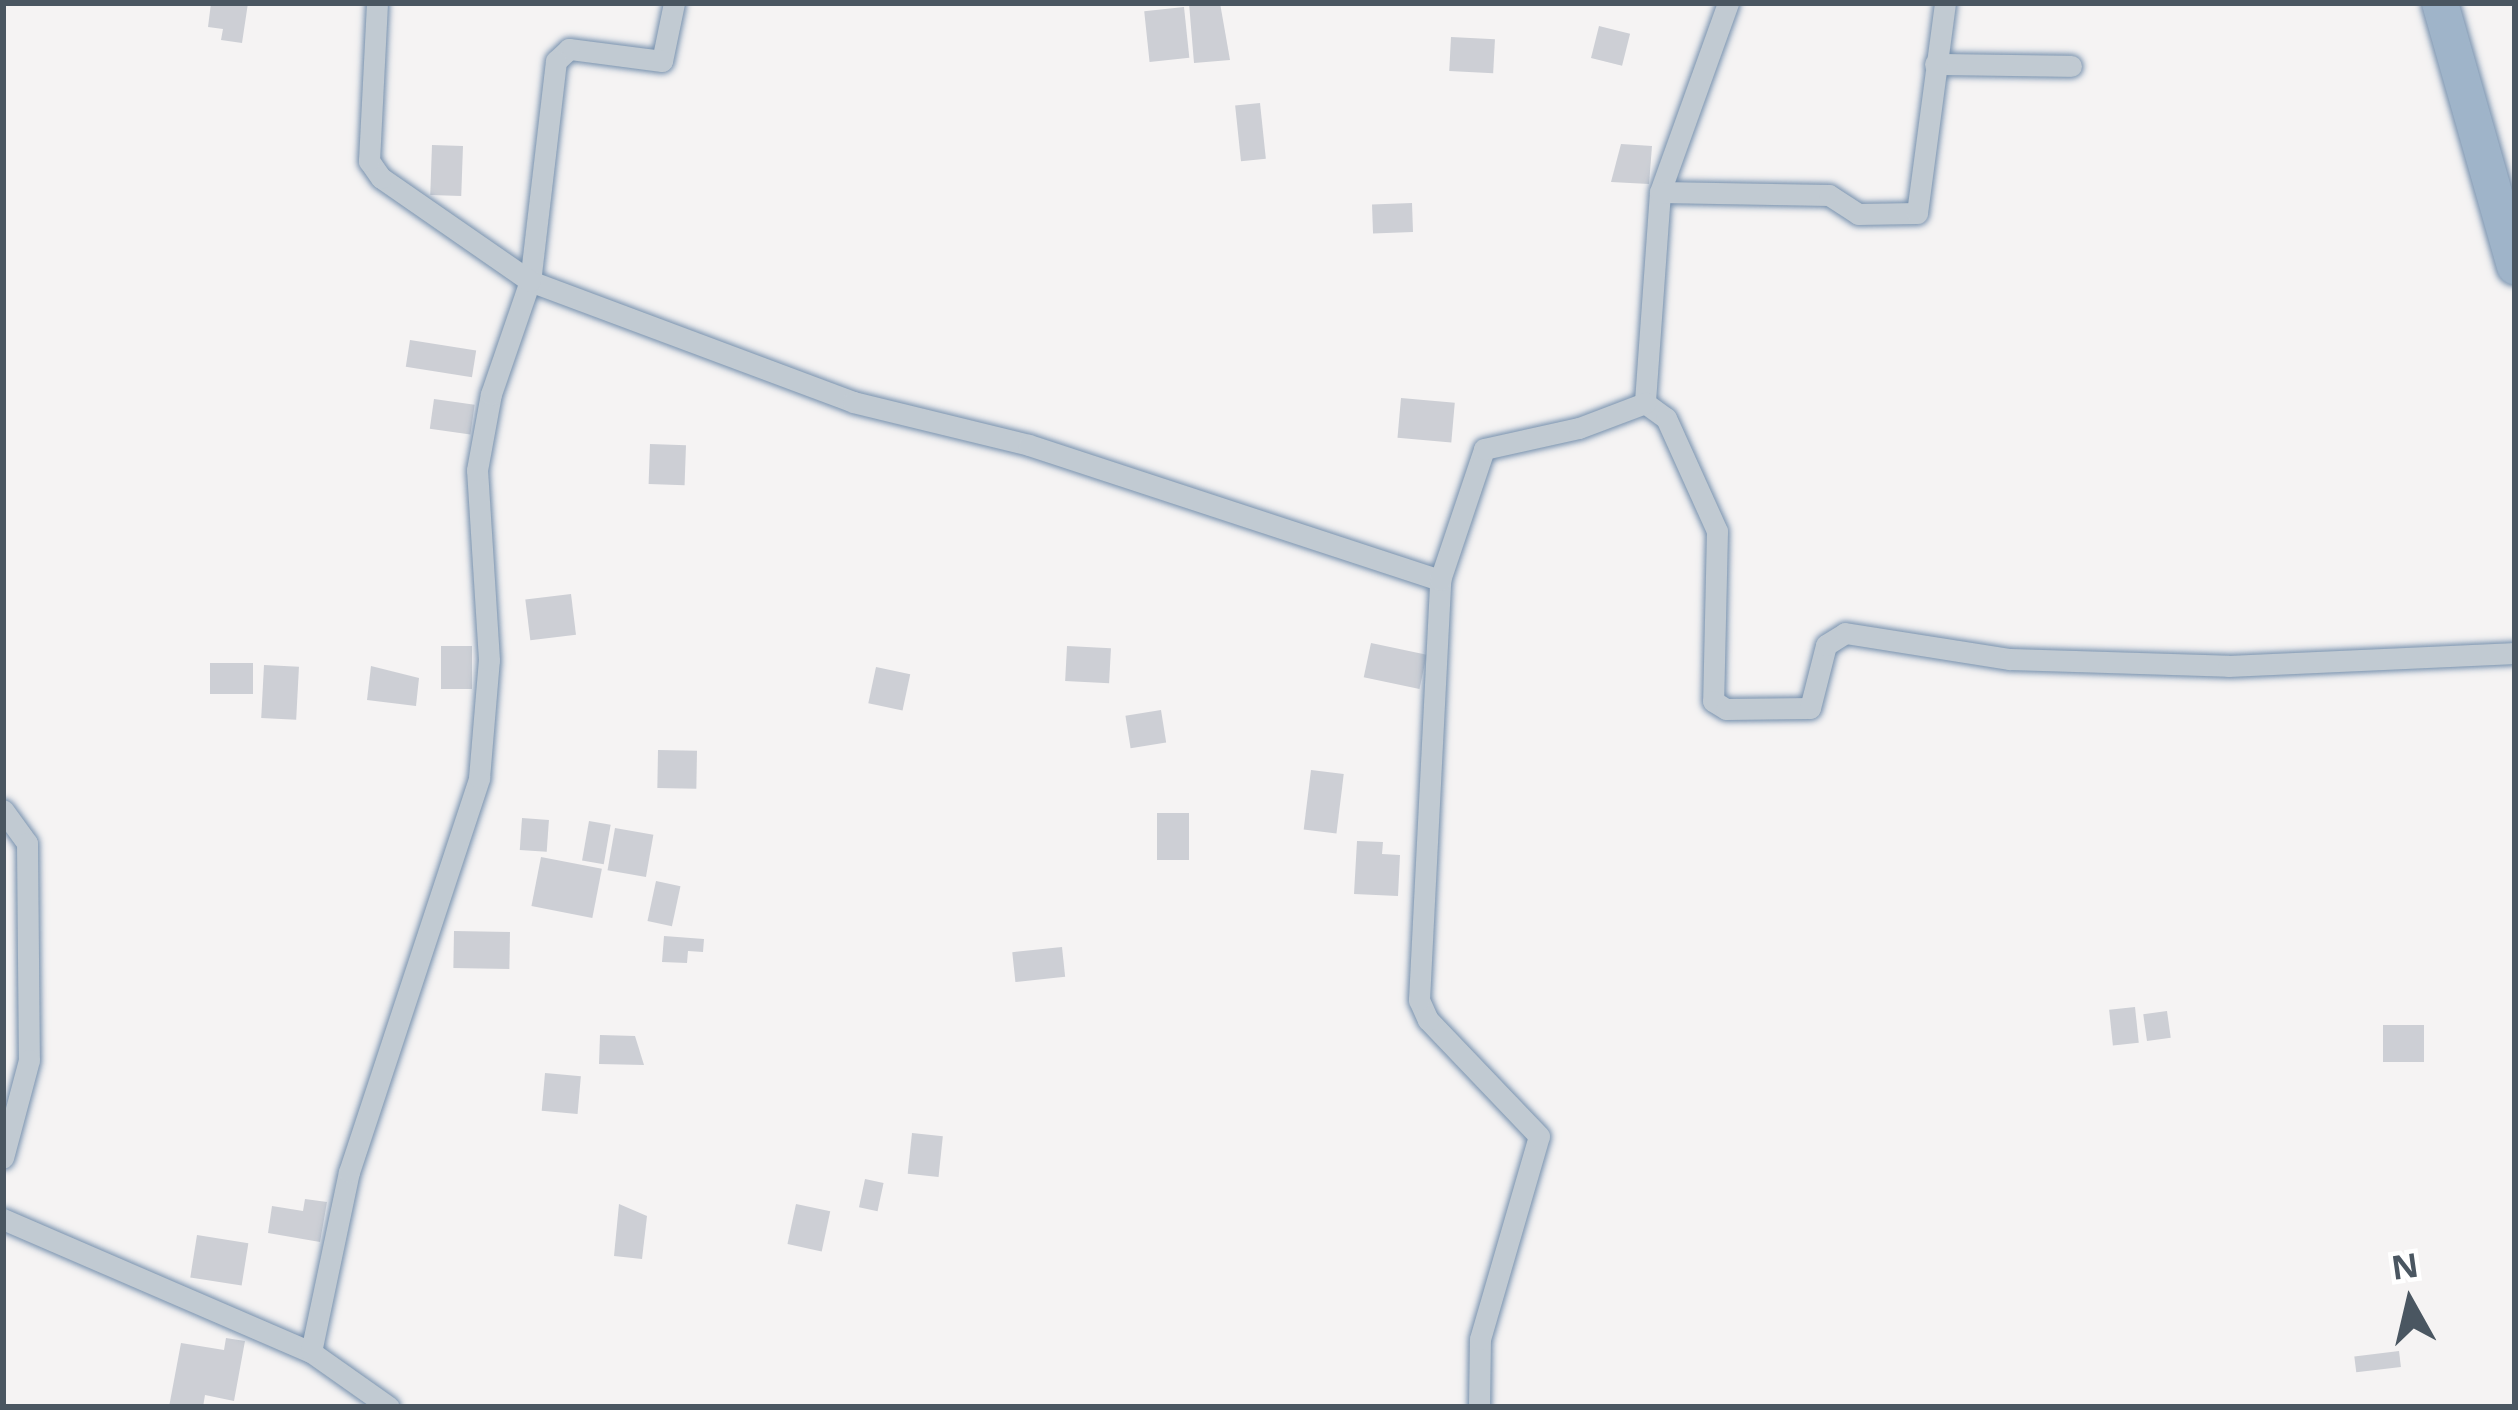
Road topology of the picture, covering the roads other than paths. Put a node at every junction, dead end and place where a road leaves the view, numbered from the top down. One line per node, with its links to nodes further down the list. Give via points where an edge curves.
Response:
1 (377, 3): 10 (street, via 369,161 380,178)
2 (674, 3): 10 (street, via 662,61 569,49 556,61)
3 (1728, 3): 8 (street)
4 (1945, 3): 6 (street)
5 (2440, 3): 9 (highway)
6 (1935, 64): 7 (street); 8 (street, via 1917,213 1858,214 1829,195)
7 (2071, 66)
8 (1660, 192): 11 (street)
9 (2515, 267)
10 (530, 281): 12 (street, via 853,402 1029,446); 17 (street, via 491,394 477,470 489,661 479,778 349,1172)
11 (1645, 404): 12 (street, via 1484,449); 13 (street, via 1666,418 1717,531 1712,688 1726,709 1810,708 1826,645 1845,633 2010,659 2228,666)
12 (1440, 580): 19 (street, via 1419,1000 1428,1020 1539,1136 1480,1340)
13 (2515, 653)
14 (3, 810): 15 (street, via 27,844 29,1060)
15 (3, 1158)
16 (3, 1219): 17 (street)
17 (311, 1352): 18 (street)
18 (389, 1407)
19 (1479, 1407)

